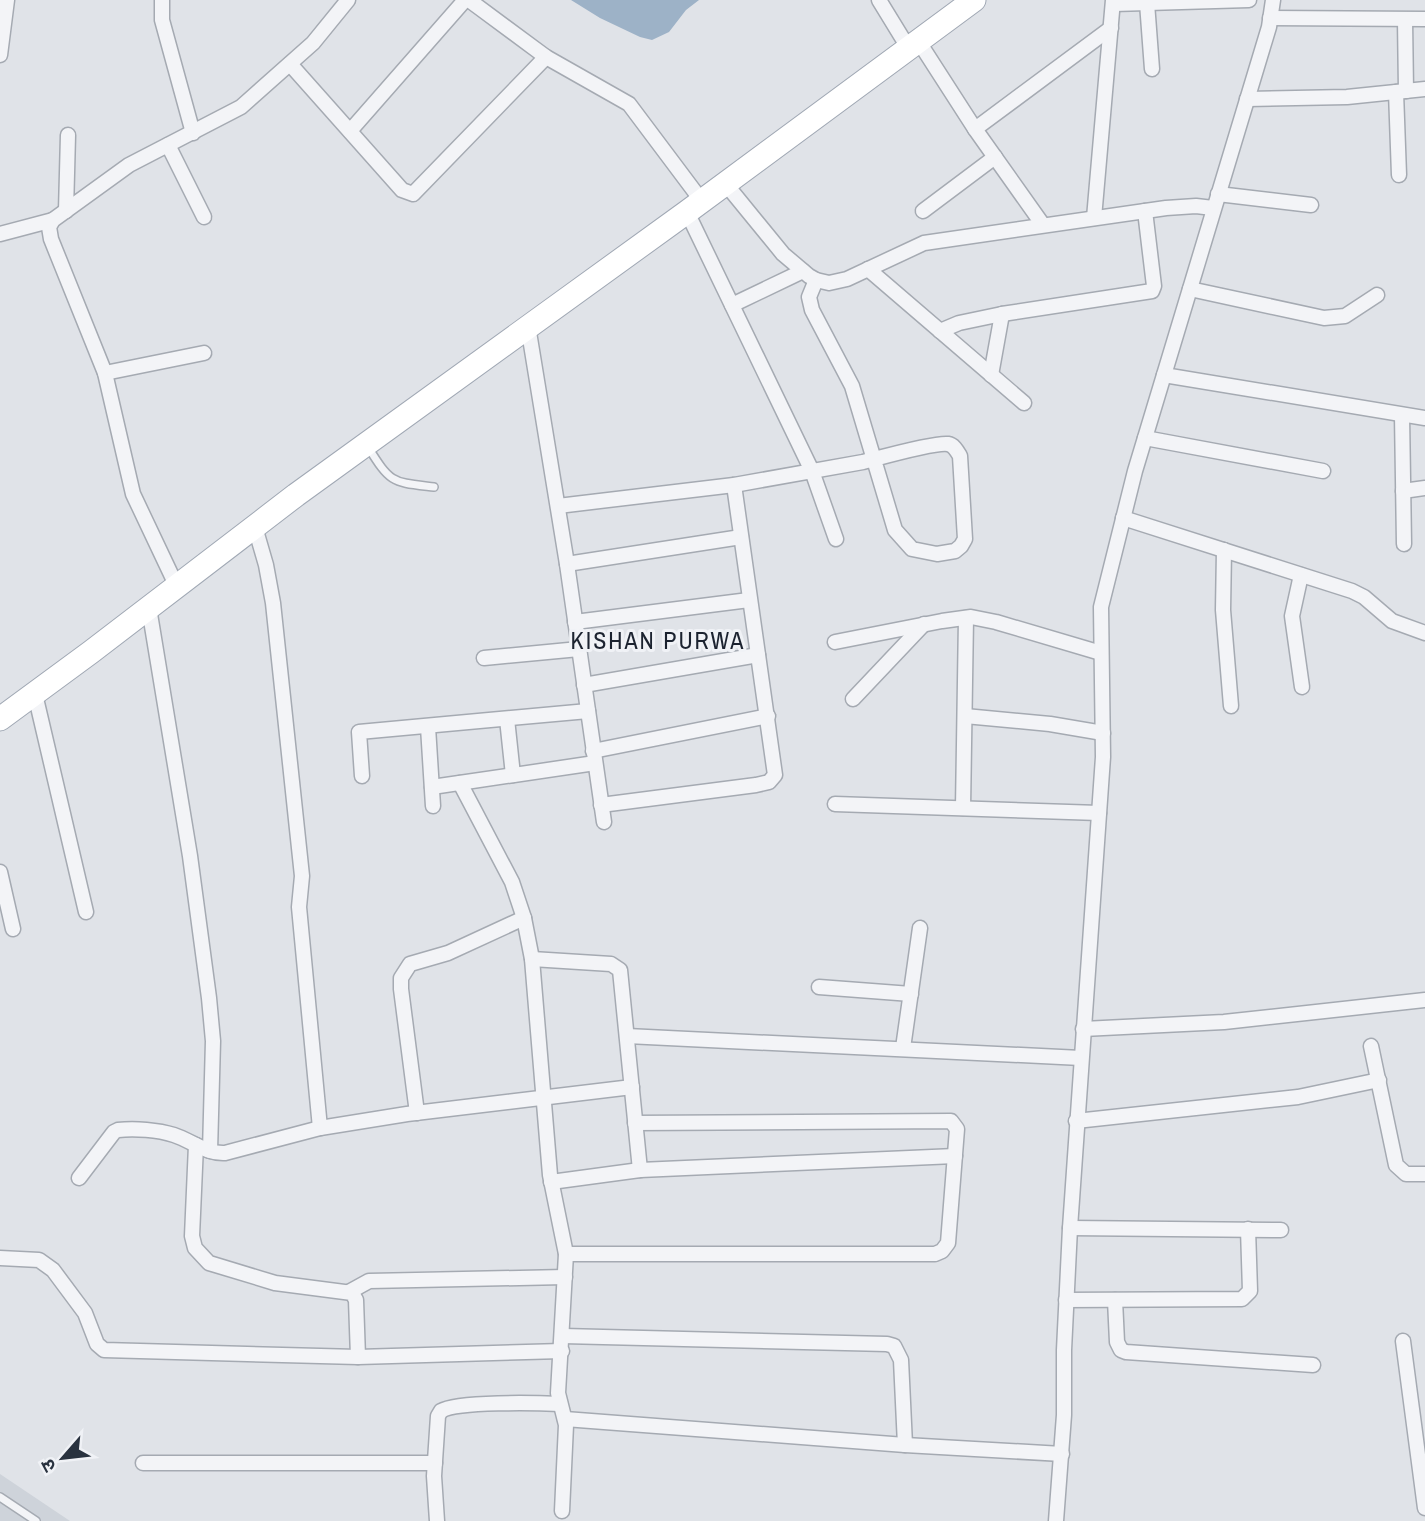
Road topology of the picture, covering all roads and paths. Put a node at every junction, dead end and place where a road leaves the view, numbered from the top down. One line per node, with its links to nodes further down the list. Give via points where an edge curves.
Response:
1 (7, 0): 16 (street)
2 (162, 0): 25 (street, via 162,20)
3 (348, 0): 18 (street, via 323,33)
4 (467, 0): 17 (street); 24 (street)
5 (879, 0): 15 (street)
6 (974, 0): 15 (main road)
7 (1249, 0): 10 (street)
8 (1273, 0): 11 (street)
9 (1114, 2): 10 (street); 14 (street)
10 (1147, 3): 19 (street)
11 (1270, 18): 13 (street); 22 (street)
12 (1425, 19): 13 (street)
13 (1405, 20): 21 (street)
14 (1111, 28): 23 (street); 38 (street)
15 (914, 46): 23 (street); 30 (main road)
16 (0, 49)
17 (546, 57): 24 (street, via 413,194 402,190); 33 (street, via 629,104)
18 (290, 64): 24 (street); 25 (street, via 242,107)
19 (1152, 69)
20 (1425, 89): 21 (street)
21 (1401, 91): 22 (street); 29 (street)
22 (1247, 99): 31 (street)
23 (975, 129): 28 (street)
24 (350, 131)
25 (193, 133): 27 (street)
26 (68, 135): 34 (street)
27 (168, 145): 34 (street, via 130,165); 37 (street)
28 (995, 157): 35 (street); 40 (street)
29 (1399, 175)
30 (726, 183): 33 (main road); 43 (street, via 783,254)
31 (1216, 201): 32 (street); 36 (street); 45 (street)
32 (1311, 205)
33 (694, 206): 47 (street); 49 (main road)
34 (66, 211): 39 (street)
35 (923, 211)
36 (1145, 211): 38 (street); 48 (street, via 1152,250 1152,291)
37 (204, 217)
38 (1094, 218): 40 (street)
39 (53, 220): 41 (street); 52 (street, via 51,239)
40 (1043, 225): 42 (street, via 924,243)
41 (0, 234)
42 (868, 269): 44 (street, via 847,279); 50 (street)
43 (803, 271): 44 (street); 47 (street)
44 (816, 281): 60 (street, via 809,296 812,310 852,386)
45 (1190, 289): 46 (street, via 1324,318 1345,316); 54 (street)
46 (1377, 295)
47 (732, 306): 61 (street)
48 (1002, 314): 50 (street); 53 (street)
49 (528, 326): 59 (main road); 67 (street)
50 (940, 331): 53 (street)
51 (204, 353): 52 (street)
52 (105, 373): 76 (street, via 133,494)
53 (991, 375): 55 (street)
54 (1164, 375): 56 (street); 58 (street)
55 (1024, 403)
56 (1402, 415): 57 (street); 66 (street)
57 (1425, 418)
58 (1145, 438): 62 (street); 68 (street)
59 (367, 444): 64 (lane, via 391,479); 69 (main road)
60 (874, 459): 60 (street, via 948,444 954,447 960,456 965,539 961,546 937,554 905,543 895,530); 61 (street)
61 (813, 471): 63 (street); 71 (street)
62 (1323, 471)
63 (734, 485): 67 (street); 70 (street)
64 (434, 487)
65 (1425, 488): 66 (street)
66 (1403, 491): 72 (street)
67 (558, 506): 74 (street)
68 (1123, 518): 73 (street); 85 (street, via 1103,598)
69 (255, 527): 76 (main road); 131 (street, via 273,603 302,876 299,907)
70 (741, 537): 74 (street); 77 (street)
71 (836, 539)
72 (1404, 544)
73 (1224, 551): 75 (street); 92 (street, via 1223,610)
74 (567, 564): 80 (street)
75 (1301, 575): 82 (street, via 1352,591 1392,621); 89 (street, via 1292,616)
76 (177, 587): 78 (main road)
77 (749, 600): 80 (street); 86 (street)
78 (149, 608): 90 (main road); 132 (street, via 209,998 213,1041)
79 (966, 618): 81 (street); 85 (street, via 996,622); 95 (street)
80 (575, 622): 84 (street)
81 (924, 624): 83 (street); 91 (street)
82 (1425, 633)
83 (835, 642)
84 (579, 649): 87 (street); 88 (street)
85 (1101, 653): 99 (street)
86 (758, 655): 88 (street); 94 (street)
87 (484, 658)
88 (584, 684): 93 (street)
89 (1302, 687)
90 (35, 694): 96 (main road); 112 (street)
91 (853, 699)
92 (1231, 706)
93 (588, 711): 97 (street); 100 (street)
94 (768, 716): 100 (street); 106 (street, via 775,775 769,782)
95 (965, 716): 99 (street); 108 (street)
96 (0, 719)
97 (507, 719): 98 (street); 101 (street)
98 (428, 727): 102 (street, via 359,732); 104 (street)
99 (1103, 733): 109 (street)
100 (594, 757): 101 (street); 106 (street)
101 (513, 775): 103 (street)
102 (362, 776)
103 (460, 783): 104 (street); 113 (street, via 512,882)
104 (432, 787): 107 (street)
105 (835, 804): 108 (street)
106 (601, 805): 110 (street)
107 (433, 806)
108 (963, 808): 109 (street)
109 (1100, 813): 120 (street)
110 (604, 822)
111 (0, 872): 115 (street)
112 (86, 912)
113 (524, 918): 116 (street); 128 (street, via 404,970 401,989)
114 (920, 928): 118 (street)
115 (13, 929)
116 (531, 959): 121 (street, via 617,966); 127 (street)
117 (819, 987): 118 (street)
118 (911, 994): 123 (street)
119 (1425, 1000): 120 (street, via 1224,1022)
120 (1083, 1029): 124 (street)
121 (627, 1036): 123 (street); 126 (street)
122 (1371, 1046): 125 (street)
123 (903, 1048): 124 (street)
124 (1081, 1058): 129 (street)
125 (1378, 1080): 129 (street, via 1298,1097); 135 (street, via 1396,1165 1406,1174)
126 (632, 1087): 127 (street); 130 (street)
127 (543, 1098): 128 (street); 137 (street)
128 (417, 1113): 131 (street)
129 (1076, 1121): 138 (street)
130 (635, 1123): 133 (street, via 951,1121 957,1129); 134 (street)
131 (320, 1128): 132 (street, via 225,1153)
132 (203, 1148): 136 (street, via 162,1132 118,1130); 144 (street, via 192,1236 201,1257 251,1277)
133 (955, 1156): 134 (street); 141 (street, via 948,1243 935,1254)
134 (640, 1170): 137 (street)
135 (1425, 1174)
136 (79, 1178)
137 (551, 1182): 141 (street)
138 (1070, 1228): 139 (street); 145 (street)
139 (1248, 1229): 140 (street); 146 (street, via 1250,1291 1242,1299)
140 (1281, 1230)
141 (566, 1254): 143 (street)
142 (0, 1258): 149 (street, via 38,1260 53,1270 85,1312 97,1344 104,1350)
143 (565, 1277): 144 (street, via 369,1281); 148 (street)
144 (349, 1292): 149 (street, via 356,1300)
145 (1066, 1300): 146 (street); 154 (street)
146 (1115, 1300): 150 (street, via 1117,1342 1126,1352)
147 (1402, 1341): 158 (street)
148 (562, 1343): 149 (street); 151 (street); 153 (street, via 894,1346 901,1360)
149 (358, 1357)
150 (1313, 1366)
151 (559, 1404): 152 (street); 156 (street, via 446,1408 438,1416)
152 (565, 1419): 153 (street); 159 (street)
153 (905, 1444): 154 (street)
154 (1062, 1454): 162 (street)
155 (143, 1463): 156 (street)
156 (435, 1463): 161 (street)
157 (0, 1497): 160 (lane)
158 (1425, 1508)
159 (562, 1511)
160 (36, 1521)
161 (437, 1521)
162 (1056, 1521)

